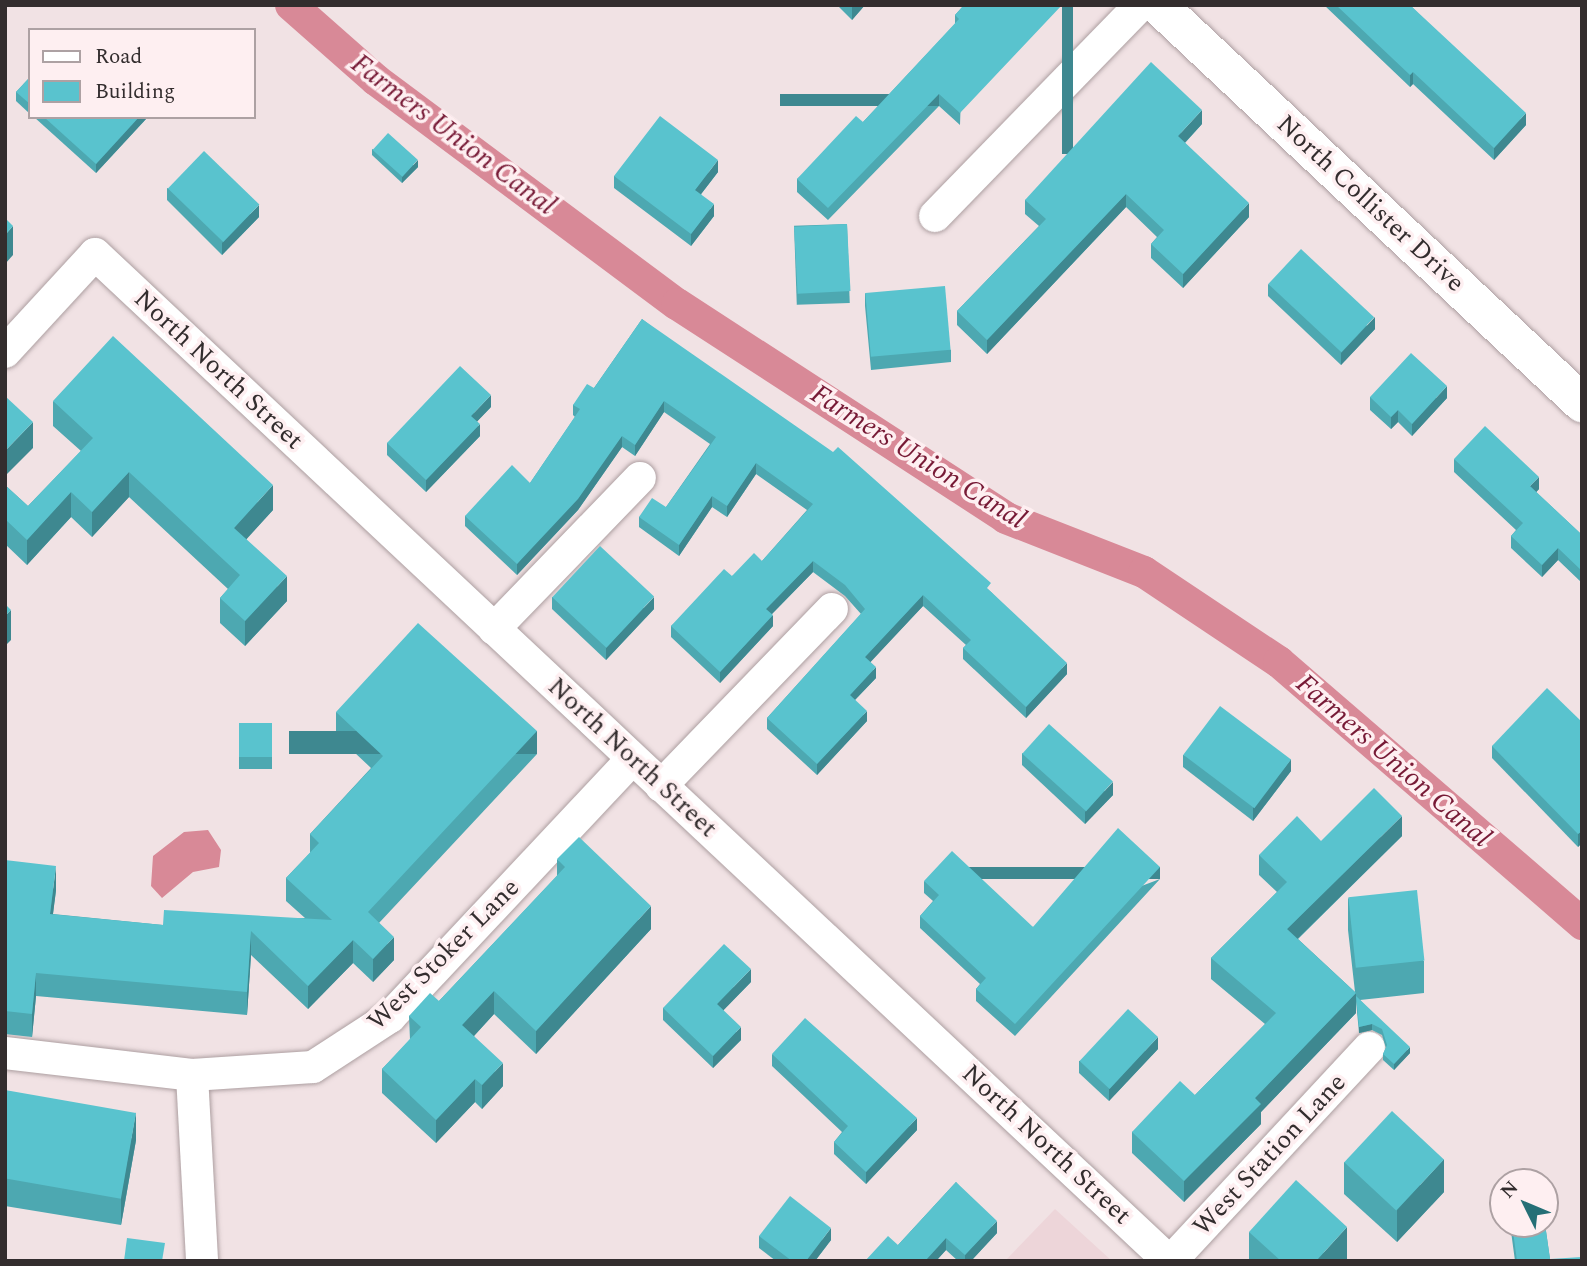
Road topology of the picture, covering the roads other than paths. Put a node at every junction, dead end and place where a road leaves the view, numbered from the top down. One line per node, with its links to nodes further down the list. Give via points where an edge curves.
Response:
1 (1140, 5): 3 (street)
2 (1158, 5): 5 (street, North Collister Drive)
3 (935, 216)
4 (5, 352): 8 (street, North North Street, via 95,254)
5 (1582, 403)
6 (639, 478): 8 (street)
7 (832, 609): 10 (street)
8 (494, 629): 9 (street, North North Street)
9 (632, 759): 10 (street, North North Street); 13 (street, West Stoker Lane, via 390,1017 313,1067)
10 (661, 786): 15 (street, North North Street)
11 (1369, 1048): 15 (street, West Station Lane)
12 (5, 1053): 13 (street, West Stoker Lane)
13 (192, 1075): 14 (street)
14 (202, 1261)
15 (1170, 1261)

